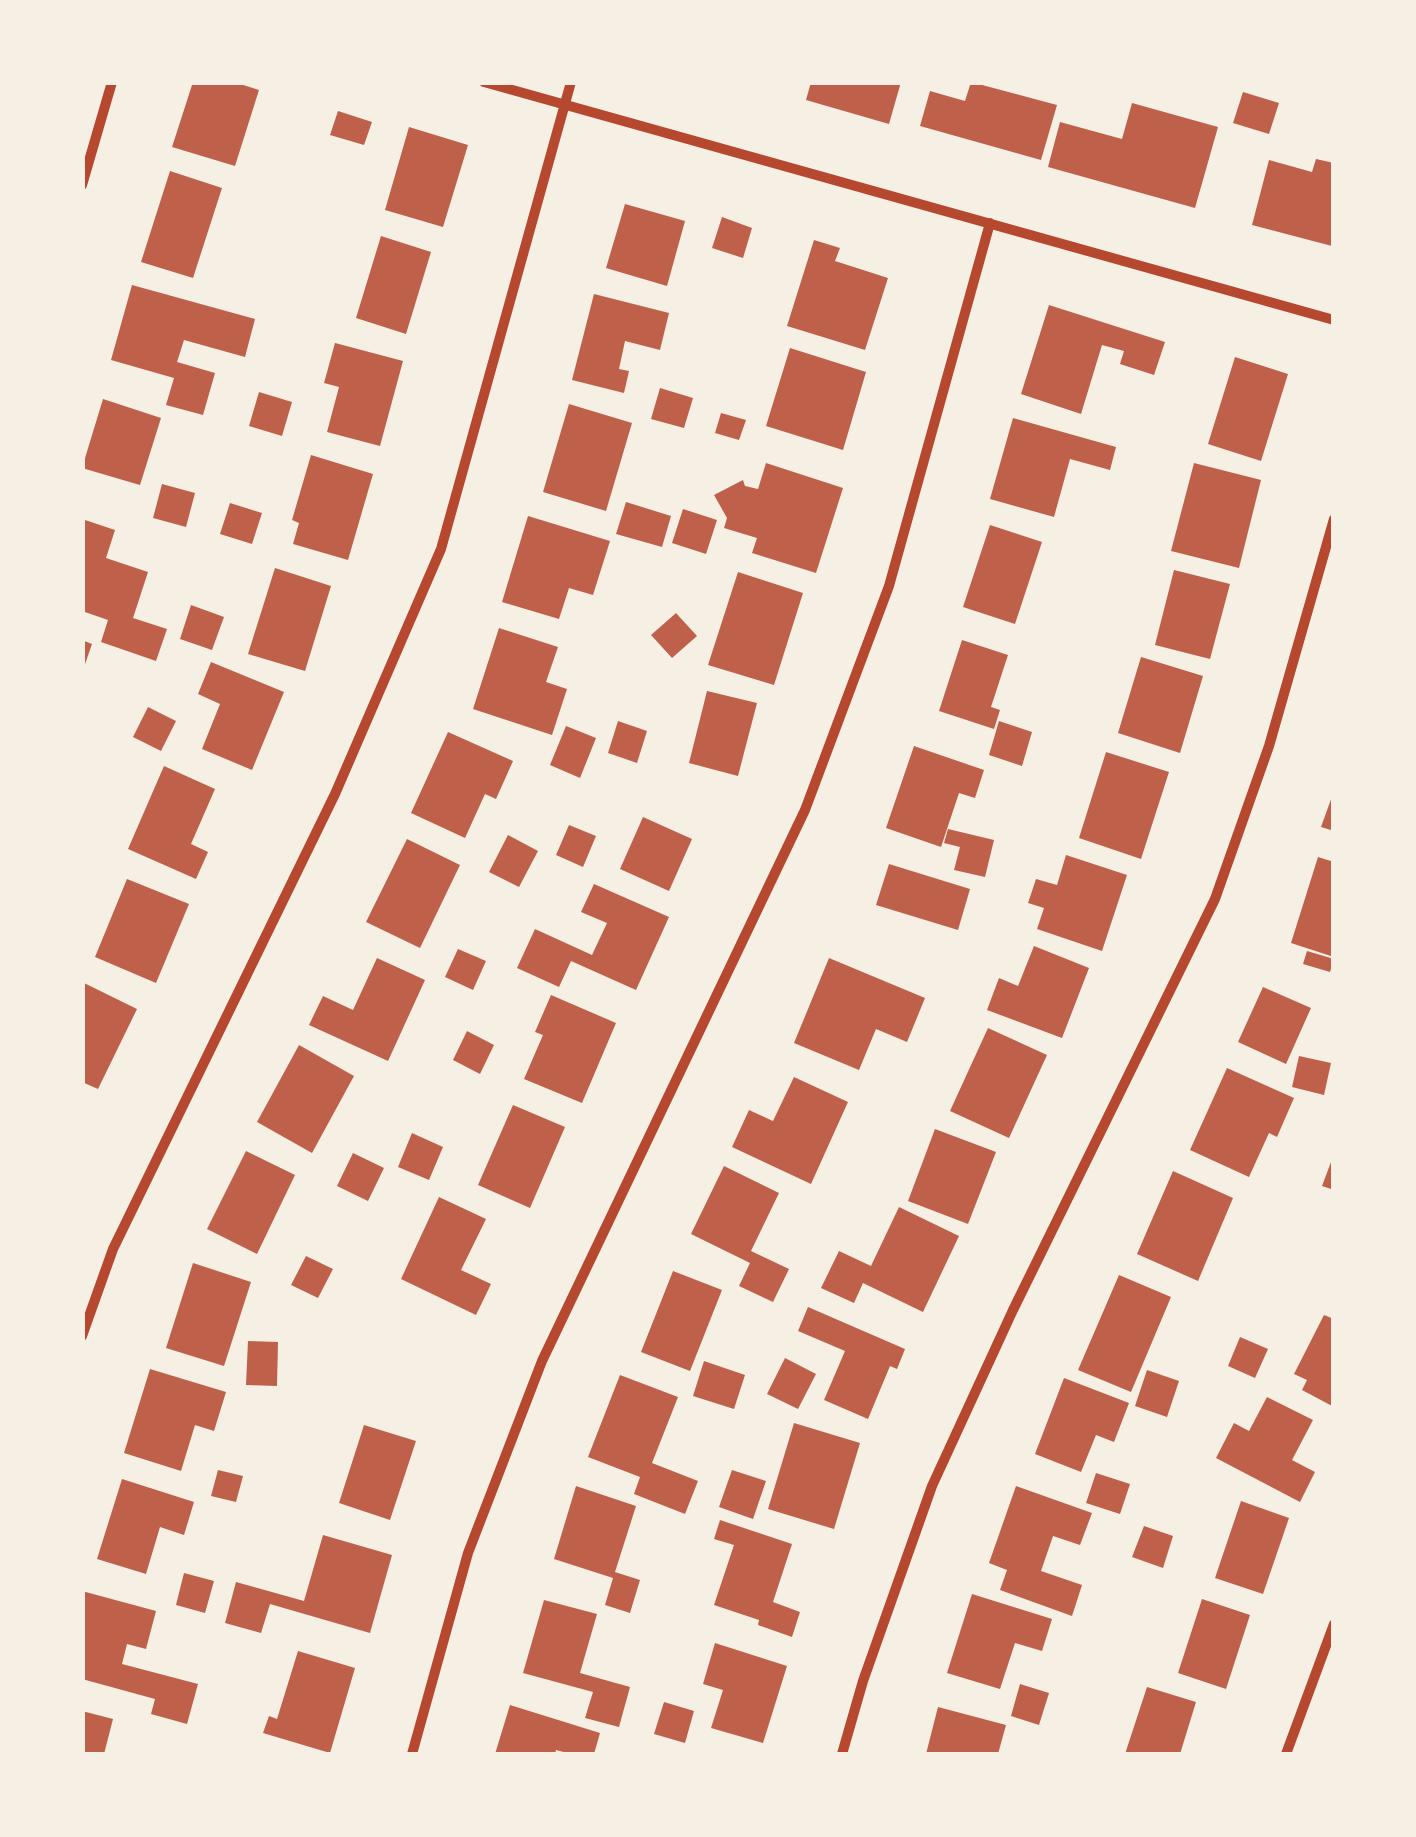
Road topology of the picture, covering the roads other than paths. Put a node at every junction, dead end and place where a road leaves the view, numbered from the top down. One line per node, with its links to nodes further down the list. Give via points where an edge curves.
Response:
1 (112, 82): 5 (street)
2 (484, 82): 4 (street)
3 (571, 82): 4 (street)
4 (564, 106): 6 (street); 9 (street, via 441,549 335,794 113,1249)
5 (82, 185)
6 (990, 223): 7 (street); 11 (street, via 888,586 806,810 542,1361 468,1553)
7 (1334, 320)
8 (1334, 519): 12 (street, via 1270,746 1215,899 932,1486)
9 (82, 1336)
10 (1334, 1624): 13 (street)
11 (412, 1754)
12 (842, 1754)
13 (1286, 1754)

